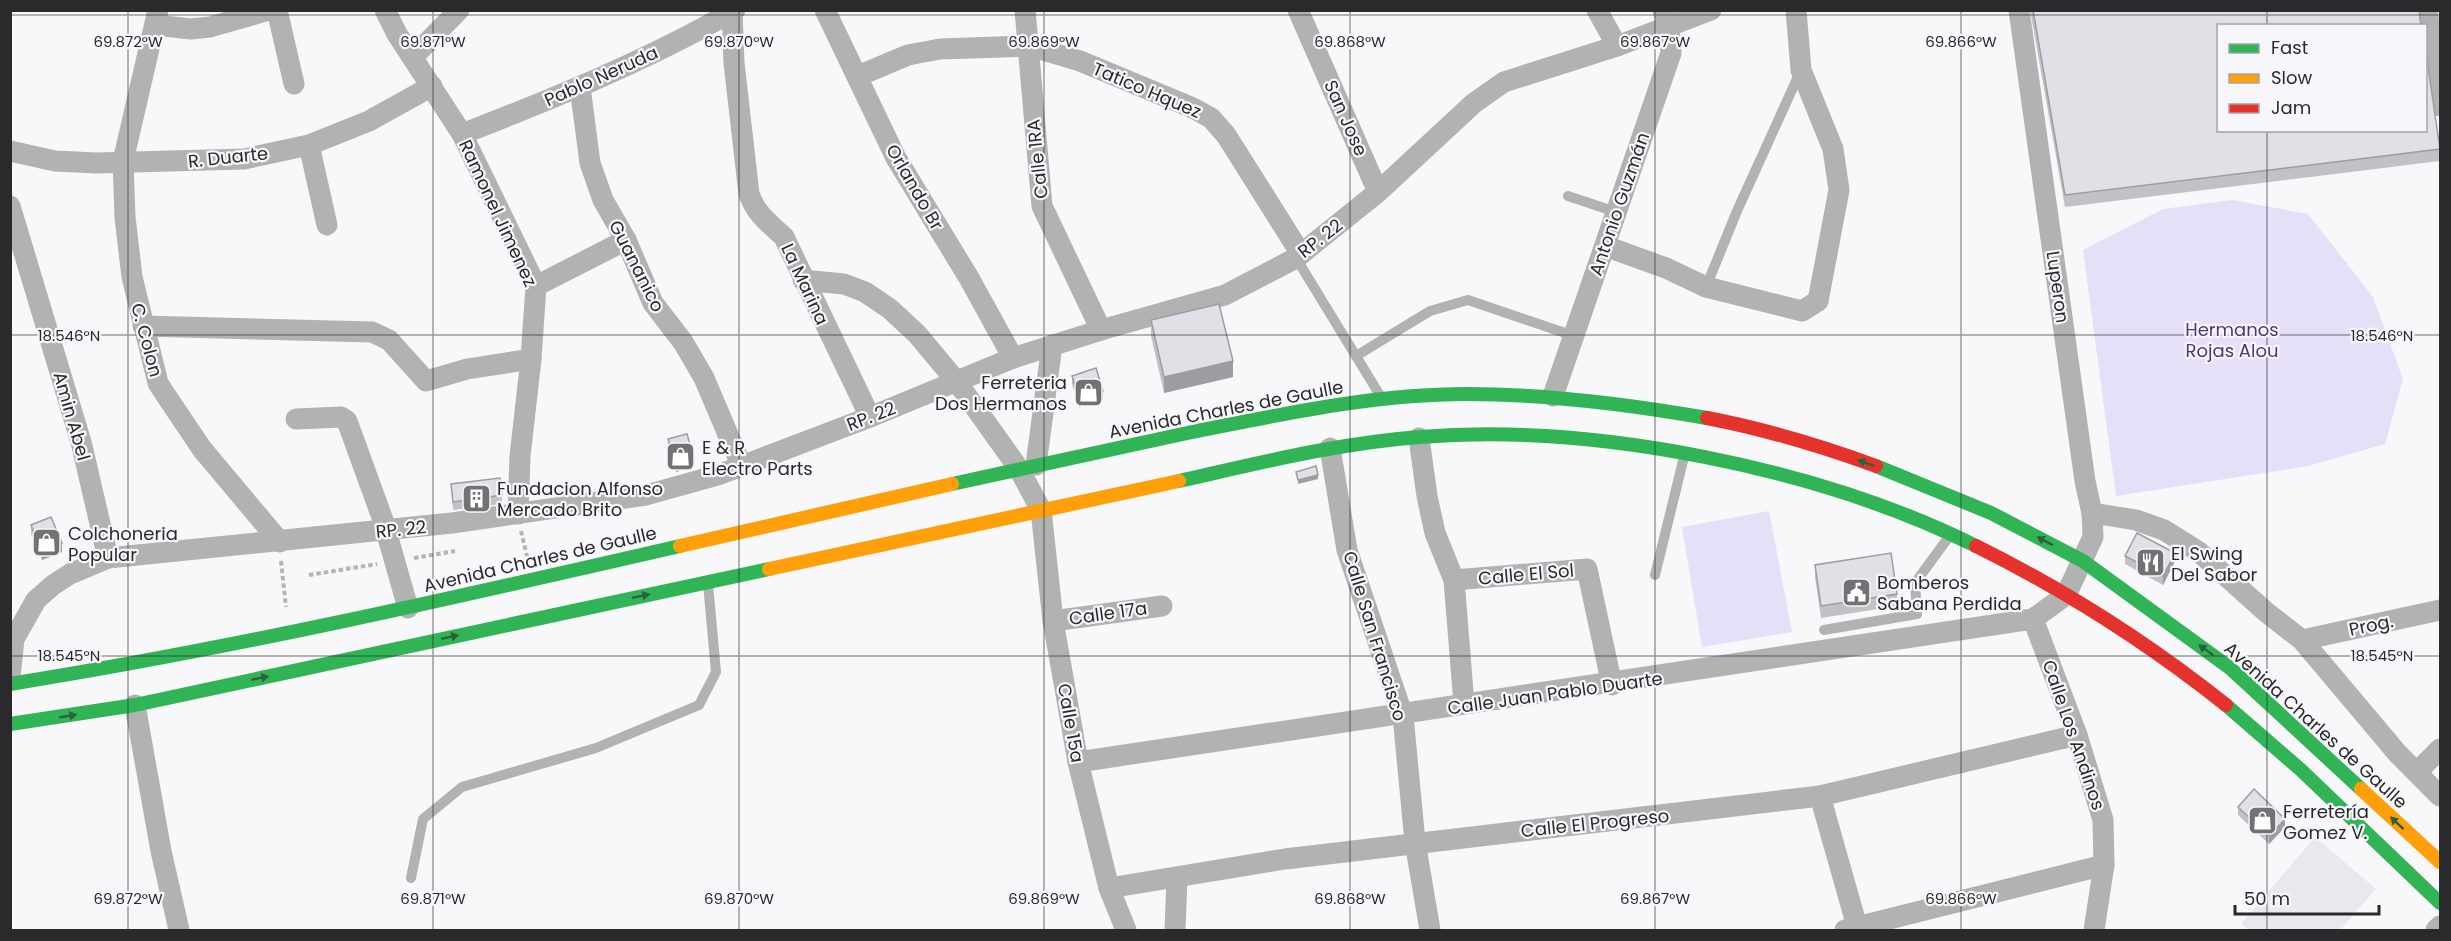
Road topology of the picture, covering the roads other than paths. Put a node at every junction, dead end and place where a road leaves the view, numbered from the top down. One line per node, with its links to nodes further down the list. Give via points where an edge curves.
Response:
1 (269, 10): 14 (street, via 210,27 191,28)
2 (277, 10): 21 (street)
3 (385, 10): 18 (street, Ramonel Jimenez)
4 (459, 10): 18 (street)
5 (825, 10): 20 (street, Orlando Br)
6 (1025, 10): 16 (street, Calle 1RA)
7 (1298, 10): 29 (street, San Jose)
8 (1597, 10): 17 (street)
9 (1711, 10): 15 (street, RP. 22)
10 (1796, 10): 19 (street)
11 (2019, 10): 59 (street, Luperon)
12 (2427, 10): 24 (street)
13 (733, 11): 23 (street, Pablo Neruda, via 707,28); 38 (street, La Marina, via 734,63 749,194 754,208 784,237)
14 (156, 18): 28 (street, C. Colon)
15 (1666, 19): 17 (street, RP. 22); 32 (street, Antonio Guzmán, via 1671,52)
16 (1029, 46): 20 (street, Tatico Hquez, via 940,49 908,55); 36 (street, Tatico Hquez, via 1080,61 1211,118 1232,144); 42 (street, Calle 1RA, via 1042,206)
17 (1617, 46): 29 (street, RP. 22, via 1516,77 1488,92)
18 (413, 57): 22 (street, Ramonel Jimenez)
19 (1801, 70): 40 (lane); 40 (street, via 1833,149 1839,190 1818,301 1802,311)
20 (858, 76): 46 (street, Orlando Br, via 896,158)
21 (294, 84)
22 (432, 86): 25 (street, Ramonel Jimenez); 26 (street, R. Duarte, via 369,121)
23 (580, 87): 25 (street, Pablo Neruda); 34 (street, Guananico, via 597,186)
24 (2440, 94)
25 (462, 134): 39 (street, Ramonel Jimenez)
26 (309, 145): 28 (street, R. Duarte, via 240,159); 33 (street)
27 (10, 151): 28 (street, R. Duarte, via 61,162)
28 (123, 162): 41 (street, C. Colon, via 126,236)
29 (1378, 192): 36 (street, RP. 22)
30 (1568, 196): 32 (lane)
31 (10, 206): 37 (street, Amin Abel)
32 (1616, 212): 35 (street, Antonio Guzmán)
33 (327, 225)
34 (626, 240): 39 (street); 56 (street, Guananico, via 653,303 684,342 704,378)
35 (1605, 246): 40 (street); 43 (street, Antonio Guzmán)
36 (1299, 256): 42 (street, RP. 22, via 1225,295); 45 (lane)
37 (17, 259): 64 (street, Amin Abel, via 81,442)
38 (803, 280): 48 (street, via 865,292 917,334); 51 (street, La Marina)
39 (536, 286): 47 (street, Ramonel Jimenez)
40 (1706, 287)
41 (143, 326): 47 (street, via 372,332 389,340 426,381 466,369); 63 (street, C. Colon, via 162,391 202,449)
42 (1101, 330): 44 (street, RP. 22)
43 (1574, 336): 45 (lane, via 1468,300 1430,311); 49 (street, Antonio Guzmán)
44 (1052, 345): 46 (street, RP. 22); 57 (street)
45 (1356, 356): 50 (lane)
46 (1014, 358): 48 (street, RP. 22)
47 (531, 359): 60 (street, Ramonel Jimenez)
48 (957, 382): 51 (street, RP. 22); 57 (street)
49 (1553, 396): 50 (main road, Avenida Charles de Gaulle, via 1465,394); 65 (main road, Avenida Charles de Gaulle, one-way to 49, via 1991,513 1834,451 1745,425)
50 (1383, 400): 57 (main road, Avenida Charles de Gaulle, via 1299,410)
51 (870, 417): 56 (street, RP. 22)
52 (296, 419): 61 (street, via 346,419)
53 (1419, 438): 54 (main road); 55 (main road, via 1598,441); 67 (street, via 1435,533)
54 (1330, 448): 58 (main road); 84 (street, Calle San Francisco, via 1347,550)
55 (1685, 453): 62 (main road, via 1789,478 1888,508); 66 (lane)
56 (741, 465): 60 (street, RP. 22, via 658,492)
57 (1027, 467): 58 (street); 71 (main road, Avenida Charles de Gaulle)
58 (1041, 510): 68 (main road); 74 (street, Calle 15a)
59 (2092, 513): 65 (street, Luperon, via 2093,537); 77 (street, via 2136,520 2164,530 2199,552)
60 (518, 514): 61 (street, RP. 22)
61 (385, 531): 63 (street, RP. 22); 71 (street)
62 (1950, 535): 69 (main road); 75 (lane, via 1915,583 1917,614)
63 (280, 542): 64 (street, RP. 22)
64 (108, 558): 76 (street, RP. 22, via 52,585 36,600)
65 (2083, 561): 69 (street, Luperon); 93 (main road, Avenida Charles de Gaulle, one-way to 65, via 2230,668)
66 (1655, 575)
67 (1454, 580): 80 (street, Calle El Sol, via 1587,569); 83 (street)
68 (708, 581): 82 (main road, one-way to 68); 95 (lane, via 716,672 699,705 596,748 462,787 423,819)
69 (2066, 595): 73 (street); 98 (main road, via 2151,648 2214,695 2348,812)
70 (1162, 606): 74 (street, Calle 17a)
71 (408, 608): 79 (main road, Avenida Charles de Gaulle, via 117,667)
72 (2440, 610): 77 (street, Prog.)
73 (2032, 619): 80 (street, Calle Juan Pablo Duarte); 86 (street, Calle Los Andinos)
74 (1053, 621): 88 (street, Calle 15a)
75 (1824, 630)
76 (12, 635): 78 (street, RP. 22)
77 (2302, 640): 89 (street)
78 (10, 677)
79 (10, 684)
80 (1612, 685): 83 (street, Calle Juan Pablo Duarte)
81 (10, 691): 85 (street)
82 (135, 705): 85 (main road, one-way to 82); 100 (street)
83 (1464, 705): 84 (street, Calle Juan Pablo Duarte)
84 (1403, 716): 88 (street, Calle Juan Pablo Duarte); 92 (street, Calle San Francisco)
85 (12, 724)
86 (2077, 735): 90 (street, Calle El Progreso); 94 (street, Calle Los Andinos, via 2103,820)
87 (2440, 749): 89 (street)
88 (1078, 762): 97 (street, Calle 15a)
89 (2417, 772): 91 (street)
90 (1820, 796): 92 (street, Calle El Progreso); 104 (street)
91 (2440, 796)
92 (1415, 842): 96 (street, Calle El Progreso); 103 (street, Calle San Francisco)
93 (2440, 862)
94 (2104, 865): 104 (street); 105 (street, Calle Los Andinos)
95 (411, 878)
96 (1177, 878): 97 (street, Calle El Progreso); 102 (street)
97 (1108, 888): 101 (street, Calle 15a)
98 (2440, 903)
99 (2440, 926): 106 (street)
100 (179, 930)
101 (1126, 930)
102 (1175, 930)
103 (1430, 930)
104 (1854, 930)
105 (2094, 930)
106 (2436, 930)

